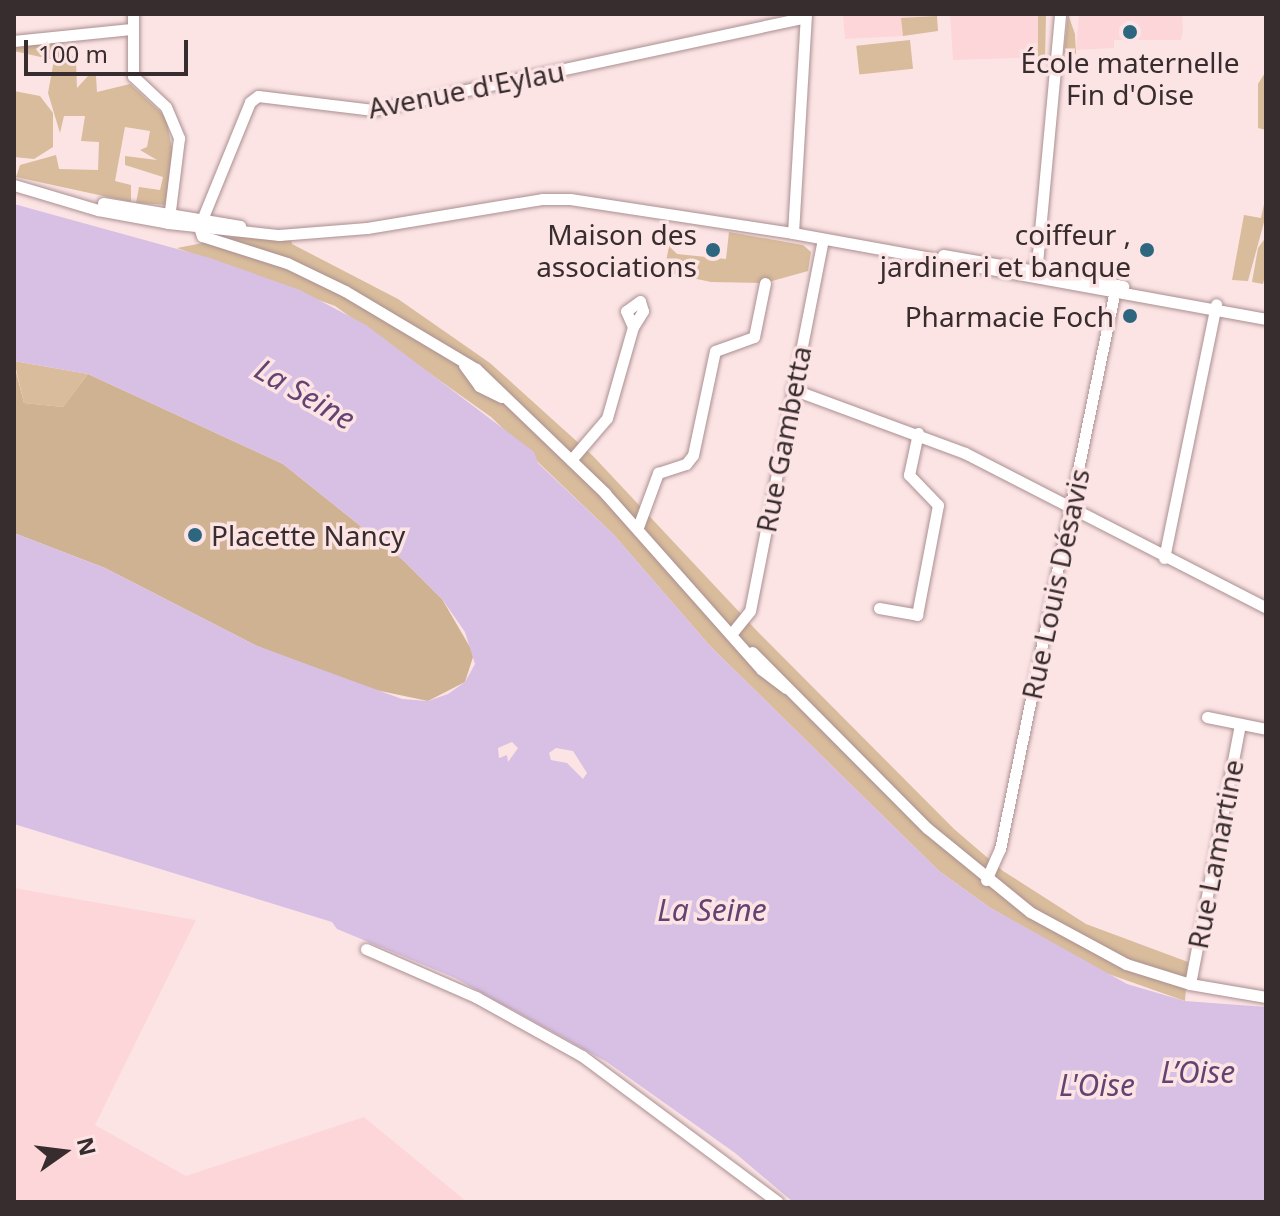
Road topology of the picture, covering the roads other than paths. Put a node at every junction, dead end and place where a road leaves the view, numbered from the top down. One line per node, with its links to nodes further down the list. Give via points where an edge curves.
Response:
1 (133, 14): 4 (street)
2 (1060, 14): 13 (street)
3 (806, 16): 8 (street, Avenue d'Eylau, via 373,110 258,96 250,102); 9 (street)
4 (130, 29): 5 (street); 7 (street, via 133,76 159,98 177,130 180,151)
5 (14, 41)
6 (14, 185): 7 (street)
7 (169, 218): 8 (street)
8 (203, 229): 10 (street); 11 (street)
9 (793, 233): 10 (street, via 542,199 399,224); 12 (street)
10 (292, 234): 11 (street)
11 (226, 237): 22 (street, via 319,278 487,378)
12 (823, 239): 13 (street); 20 (street, Rue Gambetta)
13 (1036, 274): 15 (street)
14 (765, 283): 24 (street, via 754,337 721,345 713,355 693,455 686,464 658,473)
15 (1116, 289): 16 (street); 23 (street, Rue Louis Désavis)
16 (1215, 307): 17 (street); 18 (street); 25 (street)
17 (1266, 313)
18 (1266, 319)
19 (633, 327): 22 (street, via 607,418)
20 (792, 389): 21 (street); 28 (street, Rue Gambetta, via 750,611)
21 (918, 433): 23 (street); 26 (street, via 909,475 933,494 938,508 917,615)
22 (571, 460): 24 (street)
23 (1069, 509): 25 (street); 32 (street, Rue Louis Désavis, via 1000,849)
24 (638, 527): 28 (street)
25 (1164, 558): 27 (street)
26 (879, 608)
27 (1266, 608)
28 (732, 633): 32 (street, via 881,785)
29 (1207, 717): 30 (street, Rue Lamartine)
30 (1240, 724): 31 (street, Rue Lamartine); 34 (street, Rue Lamartine)
31 (1266, 729)
32 (986, 880): 34 (street, via 1103,954)
33 (366, 949): 36 (street, via 476,997 582,1056)
34 (1190, 984): 35 (street)
35 (1266, 997)
36 (778, 1202)

